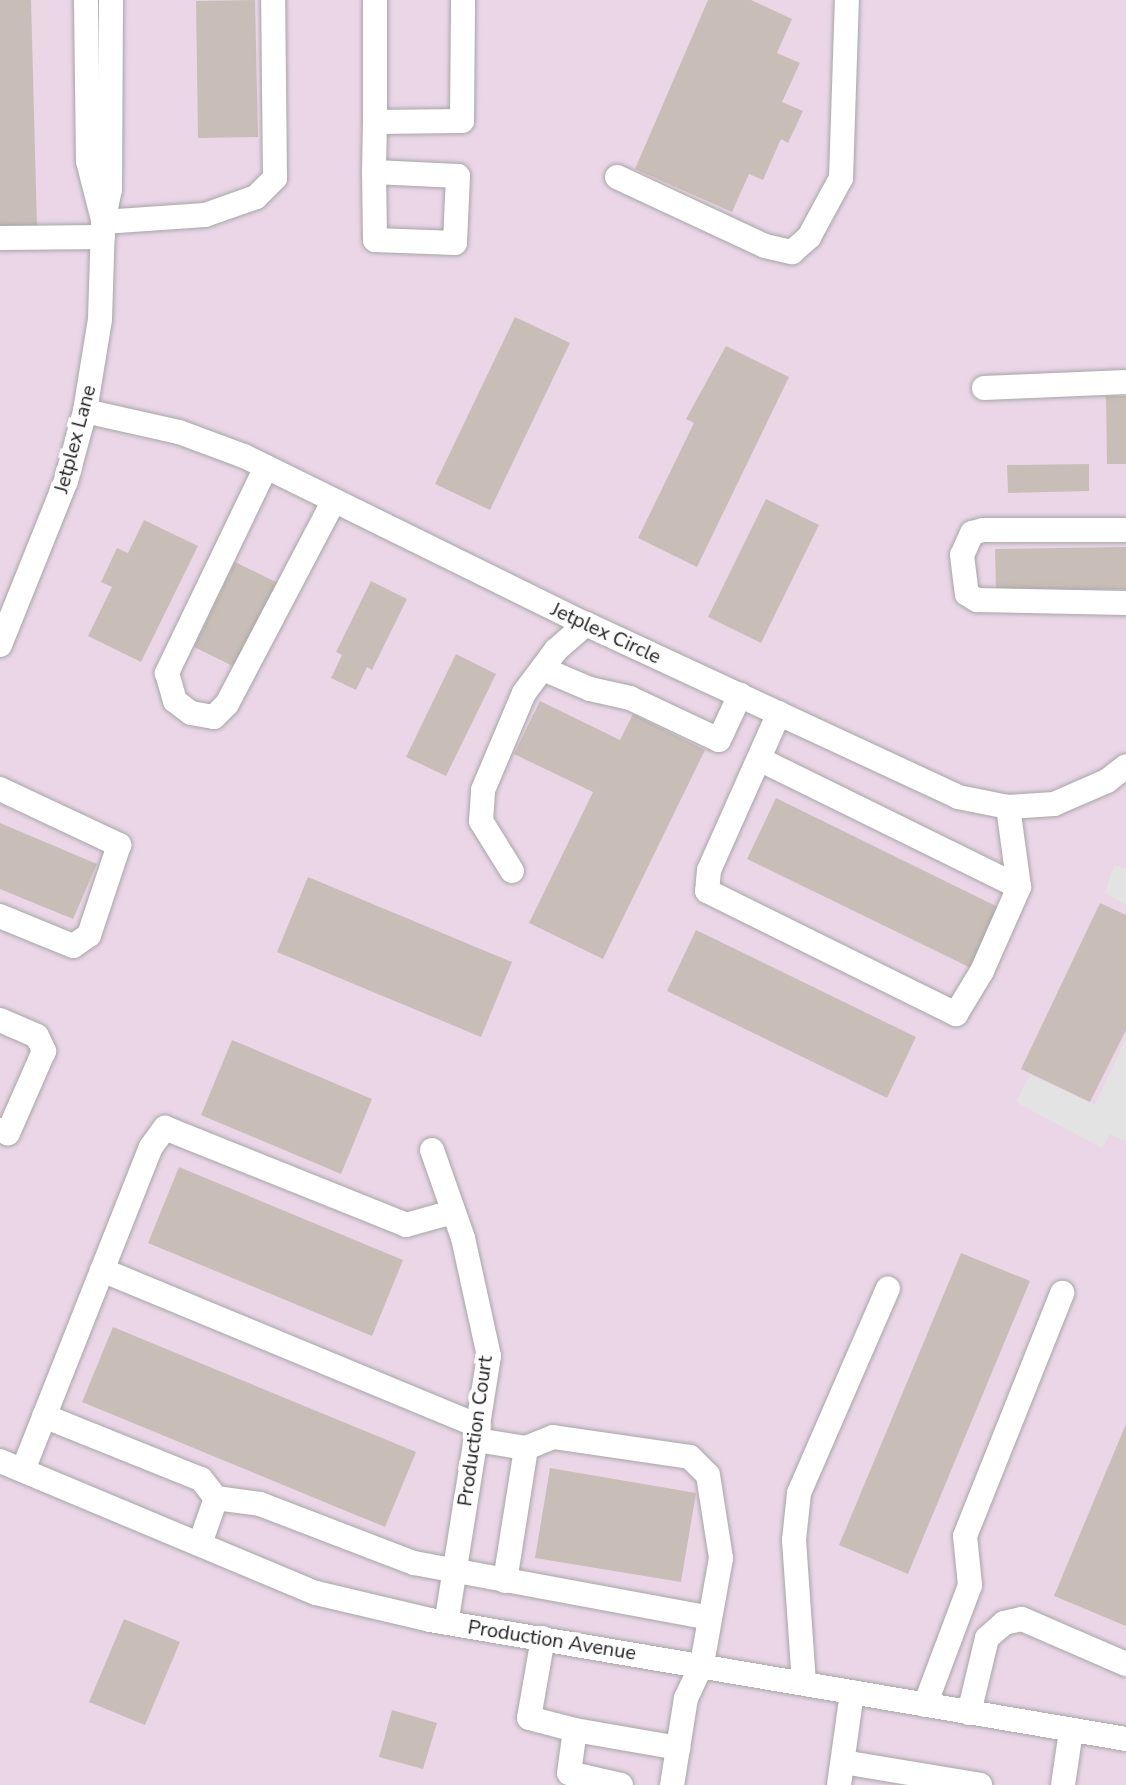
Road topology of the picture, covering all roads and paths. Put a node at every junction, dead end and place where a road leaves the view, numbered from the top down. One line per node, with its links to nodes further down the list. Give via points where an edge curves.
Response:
1 (86, 0): 10 (street, Jetplex Lane, via 88,161)
2 (111, 0): 10 (street, Jetplex Lane, via 110,190)
3 (273, 0): 10 (street, via 275,178 256,197 205,215)
4 (375, 0): 7 (street)
5 (463, 0): 7 (street, via 462,121)
6 (847, 0): 9 (street, via 841,178 809,237 792,252 765,246)
7 (375, 122): 8 (street)
8 (374, 172)
9 (617, 177)
10 (103, 230): 11 (street); 14 (street, Jetplex Lane, via 100,319)
11 (0, 238)
12 (1126, 382): 13 (street)
13 (984, 388)
14 (85, 411): 15 (street, Jetplex Circle, via 179,432); 20 (street, Jetplex Lane, via 66,481)
15 (266, 467): 16 (street, Jetplex Circle); 16 (street, via 167,673 175,701 191,713 214,717 227,704)
16 (334, 500): 19 (street, Jetplex Circle)
17 (1126, 530): 18 (street, via 983,530 972,533 962,555 967,594 977,600)
18 (1126, 603)
19 (586, 624): 21 (street); 22 (street, Jetplex Circle)
20 (0, 645)
21 (543, 669): 22 (street, via 590,689 630,698 719,740); 28 (street, via 524,693 483,790 481,821)
22 (740, 695): 23 (street, Jetplex Circle)
23 (779, 713): 24 (street); 27 (street, Jetplex Circle, via 958,797)
24 (759, 759): 29 (street); 29 (street, via 709,870 707,891 956,1014 982,971)
25 (1126, 766): 27 (street, Jetplex Circle, via 1107,781 1054,804)
26 (0, 789): 30 (street, via 119,845 89,935 73,946)
27 (1008, 807): 29 (street)
28 (512, 871)
29 (1019, 887)
30 (0, 916)
31 (0, 1020): 32 (street, via 37,1036 44,1051 8,1133)
32 (0, 1130)
33 (432, 1150): 34 (street, Production Court)
34 (453, 1212): 35 (street, via 406,1225 165,1128 151,1147); 39 (street, Production Court, via 489,1356)
35 (102, 1270): 38 (street); 39 (street)
36 (888, 1288): 52 (street, via 799,1493 794,1540)
37 (1062, 1293): 54 (street, via 965,1536 970,1585)
38 (44, 1416): 42 (street); 43 (street, via 201,1479)
39 (478, 1433): 40 (street); 45 (street, Production Court)
40 (526, 1448): 46 (street); 47 (street, via 553,1437 690,1457 708,1475 717,1512 721,1558)
41 (0, 1461): 42 (street, Production Avenue)
42 (23, 1470): 44 (street, Production Avenue)
43 (216, 1498): 44 (street); 45 (street, via 260,1504)
44 (200, 1544): 48 (street, Production Avenue, via 316,1593)
45 (451, 1572): 46 (street); 48 (street, Production Court)
46 (505, 1581): 47 (street)
47 (710, 1618): 50 (street)
48 (446, 1623): 49 (street, Production Avenue)
49 (543, 1638): 50 (street, Production Avenue); 56 (street, via 529,1718)
50 (702, 1664): 52 (street, Production Avenue); 59 (street, via 686,1698)
51 (1126, 1664): 55 (street, via 1022,1619 1004,1623 982,1650)
52 (804, 1683): 53 (street, Production Avenue)
53 (852, 1692): 54 (street, Production Avenue); 60 (street)
54 (925, 1705): 55 (street, Production Avenue)
55 (969, 1713): 57 (street, Production Avenue)
56 (575, 1730): 59 (street); 61 (street, via 569,1773)
57 (1071, 1731): 58 (street, Production Avenue); 64 (street)
58 (1126, 1739)
59 (678, 1748): 62 (street)
60 (841, 1774): 63 (street)
61 (621, 1785)
62 (672, 1785)
63 (980, 1785)
64 (1063, 1785)

